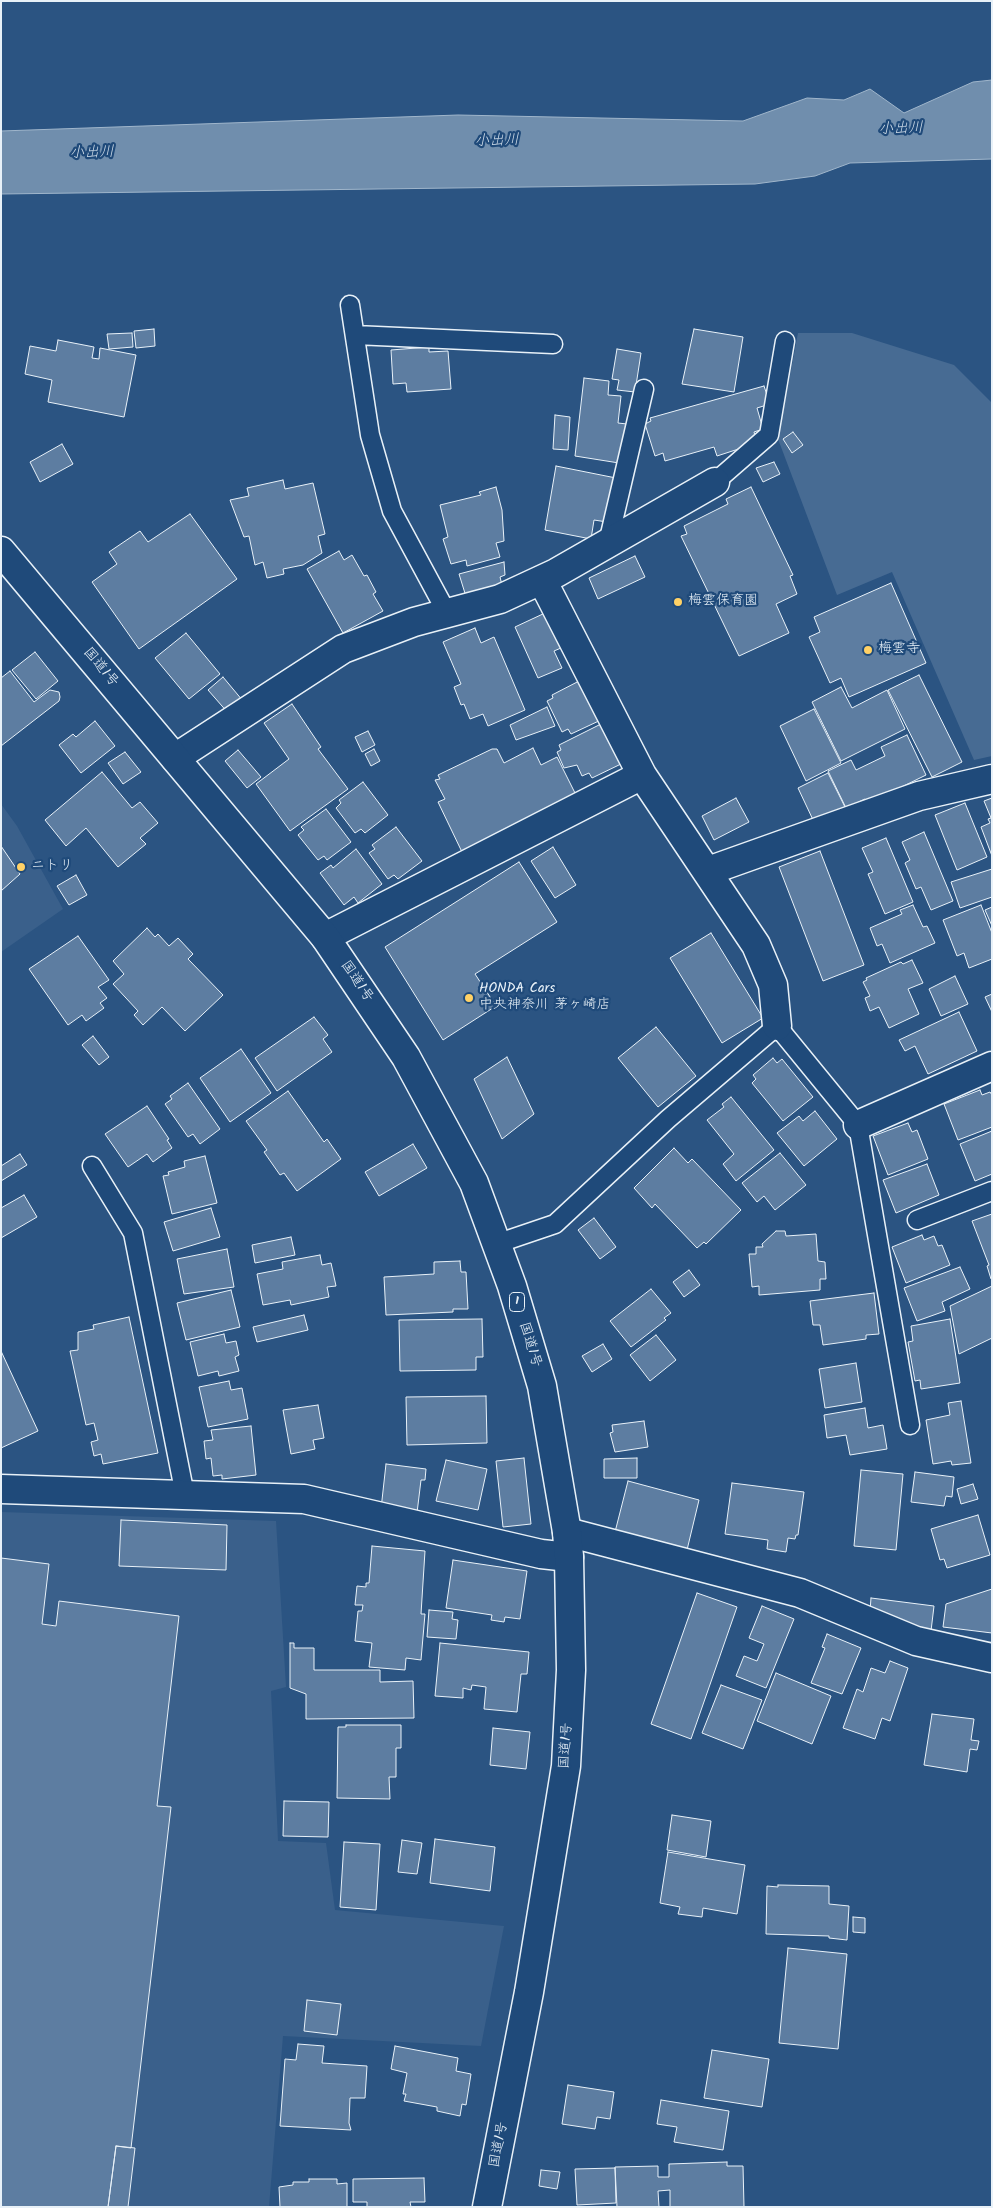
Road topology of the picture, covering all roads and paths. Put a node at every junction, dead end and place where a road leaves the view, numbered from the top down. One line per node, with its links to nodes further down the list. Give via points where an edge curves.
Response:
1 (350, 305): 2 (lane)
2 (355, 335): 4 (lane); 10 (lane, via 370,435 392,511)
3 (785, 341): 6 (lane, via 769,434)
4 (553, 344)
5 (644, 389): 7 (lane)
6 (715, 482): 7 (main road)
7 (608, 543): 9 (main road)
8 (1, 551): 11 (main road, 国道1号 / 1)
9 (542, 580): 10 (main road, via 500,599); 12 (main road)
10 (447, 613): 11 (main road, via 342,649)
11 (175, 758): 15 (main road, 国道1号 / 1)
12 (642, 775): 14 (main road); 15 (main road)
13 (992, 778): 14 (main road, via 919,796)
14 (708, 871): 16 (main road, via 756,945 773,985)
15 (325, 937): 22 (main road, 国道1号 / 1, via 406,1056 474,1183)
16 (777, 1026): 18 (lane); 22 (lane, via 668,1119 555,1224)
17 (992, 1066): 18 (main road)
18 (858, 1125): 23 (lane)
19 (92, 1166): 25 (lane, via 133,1233)
20 (992, 1191): 21 (lane)
21 (917, 1220)
22 (496, 1244): 26 (main road, 国道1号 / 1, via 542,1386)
23 (910, 1425)
24 (1, 1489): 25 (main road)
25 (185, 1495): 26 (main road, via 304,1499 541,1554)
26 (568, 1544): 27 (main road, via 800,1592 916,1641); 28 (main road, 国道1号 / 1, via 572,1670 566,1766 527,2002)
27 (992, 1658)
28 (487, 2207)

